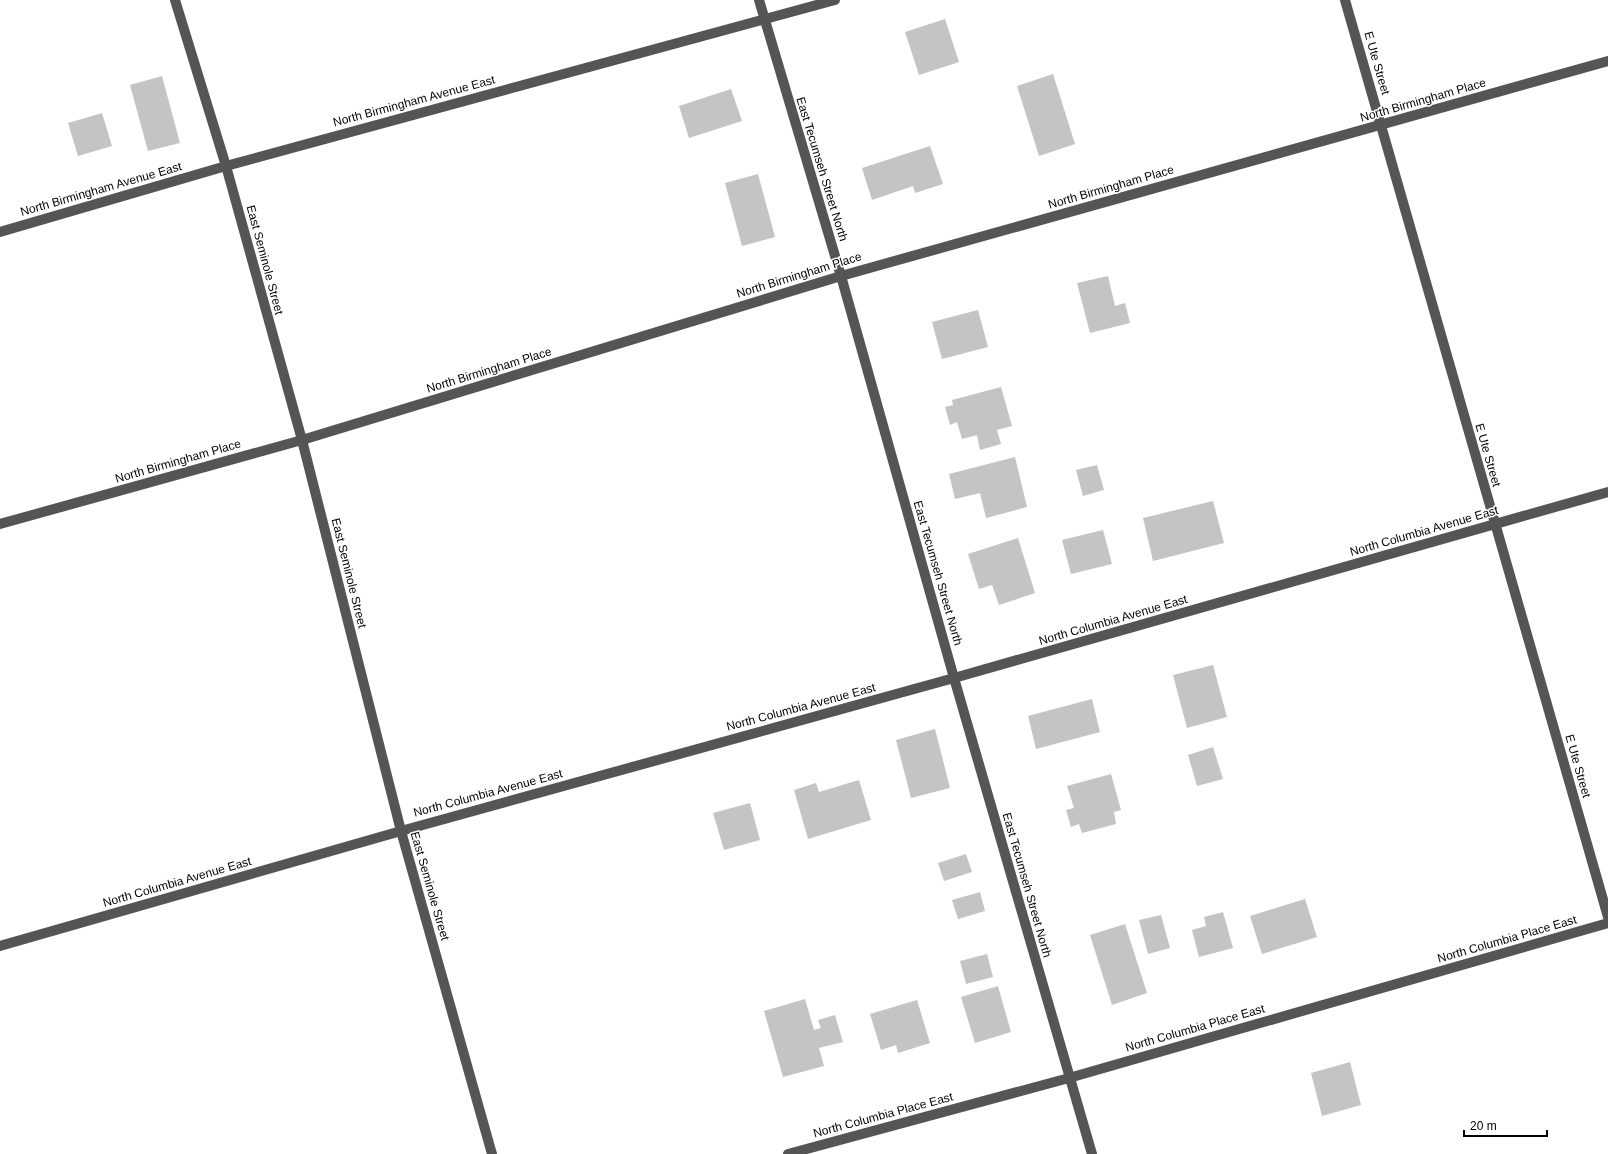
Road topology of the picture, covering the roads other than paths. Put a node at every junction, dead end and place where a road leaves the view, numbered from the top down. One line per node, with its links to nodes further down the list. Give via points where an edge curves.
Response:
1 (175, 0): 8 (street, East Seminole Street)
2 (758, 0): 5 (street, East Tecumseh Street North)
3 (835, 0): 5 (street, North Birmingham Avenue East)
4 (1345, 0): 7 (street, E Ute Street)
5 (764, 20): 8 (street, North Birmingham Avenue East); 10 (street, East Tecumseh Street North)
6 (1608, 61): 7 (street, North Birmingham Place)
7 (1382, 125): 10 (street, North Birmingham Place); 14 (street, E Ute Street)
8 (226, 166): 9 (street, North Birmingham Avenue East); 11 (street, East Seminole Street)
9 (0, 232)
10 (840, 276): 11 (street, North Birmingham Place); 15 (street, East Tecumseh Street North)
11 (302, 440): 13 (street, North Birmingham Place); 16 (street, East Seminole Street)
12 (1608, 492): 14 (street, North Columbia Avenue East)
13 (0, 524)
14 (1494, 525): 15 (street, North Columbia Avenue East); 17 (street, E Ute Street)
15 (954, 678): 16 (street, North Columbia Avenue East); 20 (street, East Tecumseh Street North)
16 (401, 831): 19 (street, North Columbia Avenue East); 21 (street, East Seminole Street)
17 (1608, 917)
18 (1608, 923): 20 (street, North Columbia Place East)
19 (0, 946)
20 (1069, 1078): 22 (street, North Columbia Place East); 23 (street, East Tecumseh Street North)
21 (492, 1154)
22 (788, 1154)
23 (1092, 1154)

